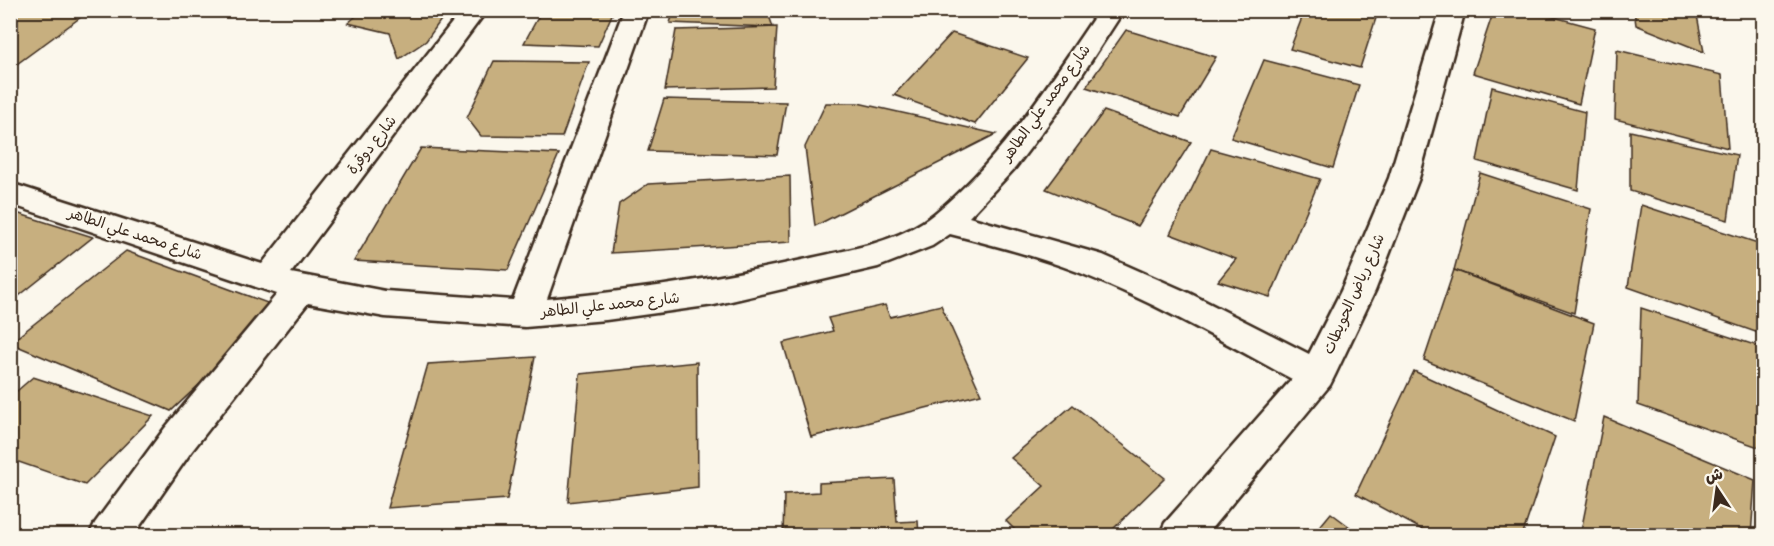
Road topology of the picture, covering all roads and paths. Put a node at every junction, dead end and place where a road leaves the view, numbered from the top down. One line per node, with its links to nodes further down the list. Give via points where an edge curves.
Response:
1 (475, 10): 7 (street, شارع دوقرة)
2 (637, 10): 8 (street)
3 (1112, 10): 6 (street, شارع محمد علي الطاهر, via 1005,161)
4 (1453, 10): 9 (street, شارع رياض الحويطات, via 1404,178 1358,291)
5 (10, 193): 7 (street, شارع محمد علي الطاهر)
6 (945, 222): 8 (street, شارع محمد علي الطاهر, via 921,238 878,255 791,277 661,300); 9 (street, via 1021,241 1092,265 1191,309)
7 (284, 284): 8 (street, شارع محمد علي الطاهر, via 385,304); 10 (street, شارع دوقرة)
8 (525, 314)
9 (1317, 375): 11 (street, شارع رياض الحويطات)
10 (109, 536)
11 (1179, 536)

